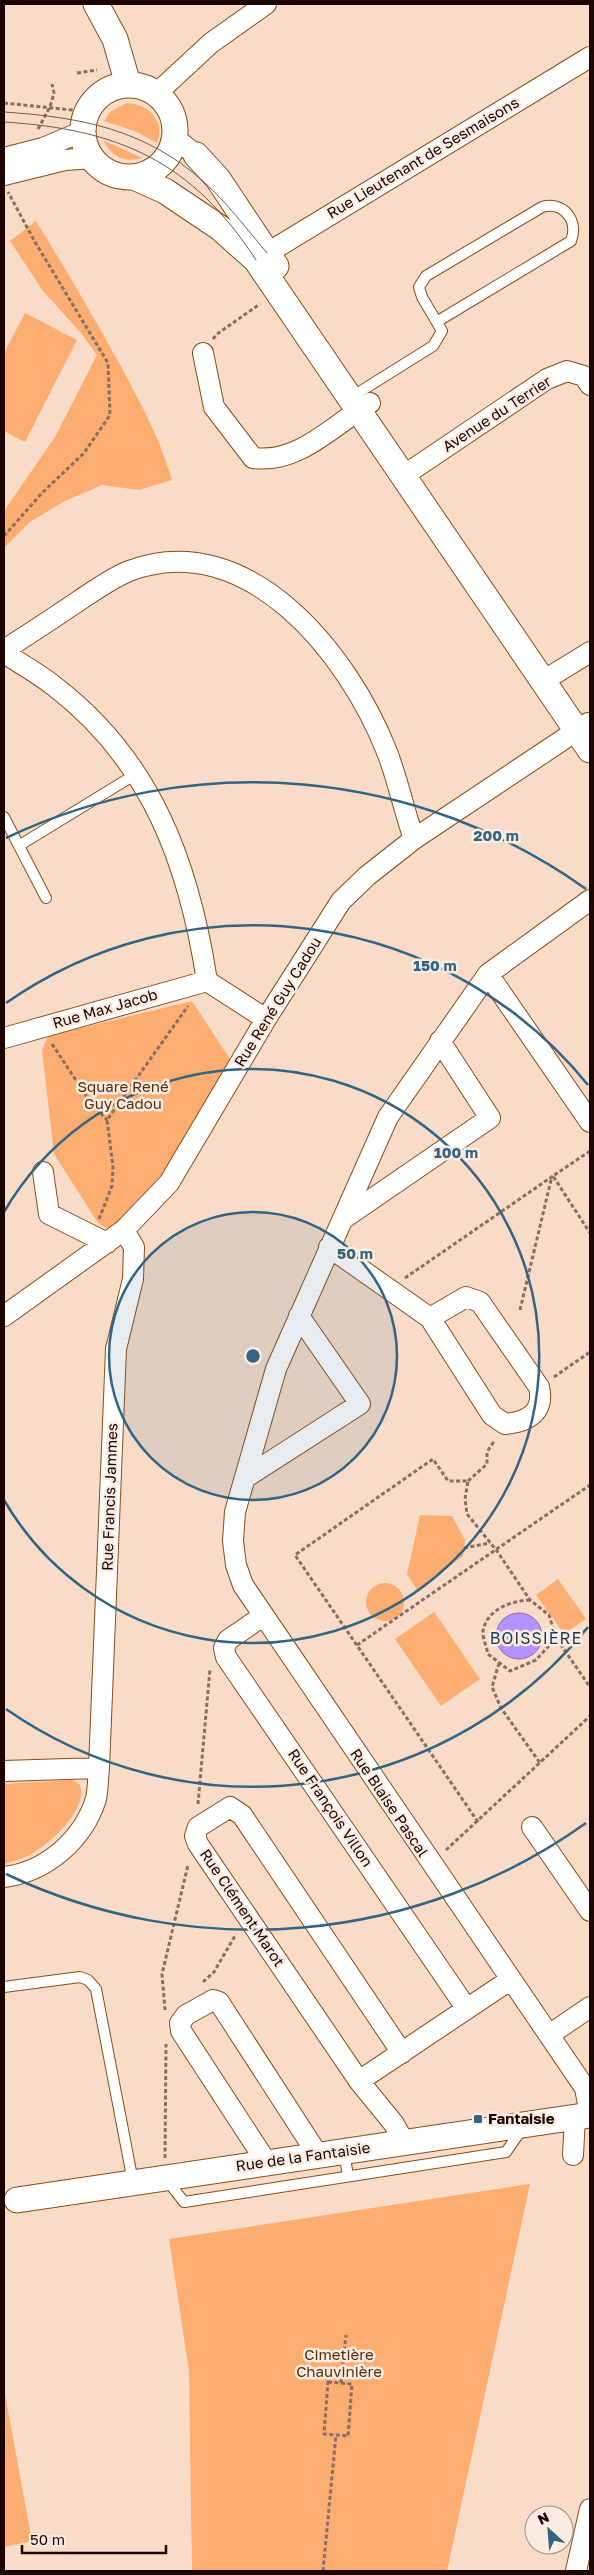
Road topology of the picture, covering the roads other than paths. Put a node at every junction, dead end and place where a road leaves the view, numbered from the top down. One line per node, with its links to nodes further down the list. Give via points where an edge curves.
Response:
1 (96, 4): 4 (street, via 115,39)
2 (266, 4): 5 (street, via 211,42)
3 (590, 57): 13 (street, Rue Lieutenant de Sesmaisons)
4 (128, 84): 5 (street); 6 (street, via 104,92 91,104)
5 (157, 93): 7 (street, via 172,113)
6 (85, 121): 9 (street, via 43,148); 10 (street, via 86,148)
7 (175, 138): 8 (street); 11 (street, via 171,152 162,164 149,173)
8 (196, 155): 13 (street, via 218,179)
9 (4, 158)
10 (92, 158): 11 (street, via 110,173); 12 (street, via 65,160)
11 (134, 177): 13 (street, via 165,191)
12 (5, 182)
13 (261, 257): 17 (street); 17 (street, via 274,287)
14 (438, 321): 14 (lane, via 419,287 426,276 542,207 560,207 572,219 575,232 571,241); 17 (lane, via 442,331 433,346)
15 (204, 353): 17 (street, via 214,407 253,458 263,460 300,450)
16 (590, 385): 18 (street, Avenue du Terrier, via 584,376 567,371 547,379)
17 (363, 401): 18 (street)
18 (409, 472): 21 (street)
19 (4, 652): 24 (street, via 54,686 87,715); 26 (street, via 129,571 194,562 225,570 253,583 291,609 323,641 359,693 387,752)
20 (590, 652): 21 (street)
21 (548, 677): 22 (street)
22 (585, 726): 23 (street); 26 (street, Rue René Guy Cadou)
23 (590, 750)
24 (136, 774): 27 (lane); 31 (street, via 163,822 182,866 199,927)
25 (4, 817): 27 (lane)
26 (414, 839): 32 (street, Rue René Guy Cadou, via 341,901)
27 (20, 845): 28 (lane)
28 (46, 898)
29 (590, 900): 30 (street, Rue Blaise Pascal)
30 (488, 974): 34 (street, Rue Blaise Pascal); 35 (street)
31 (207, 981): 32 (street); 33 (street, Rue Max Jacob)
32 (266, 1019): 38 (street, Rue René Guy Cadou, via 169,1184)
33 (4, 1038)
34 (440, 1042): 37 (street, Rue Blaise Pascal, via 388,1117); 37 (street, Rue Blaise Pascal, via 490,1118)
35 (590, 1122)
36 (44, 1172): 39 (street, via 49,1214)
37 (342, 1220): 40 (street, Rue Blaise Pascal)
38 (124, 1230): 39 (street, Rue René Guy Cadou); 46 (street, Rue Francis Jammes, via 134,1247 133,1279 116,1349)
39 (100, 1239): 41 (street, Rue René Guy Cadou)
40 (329, 1247): 42 (street, Rue Blaise Pascal); 43 (street)
41 (4, 1316)
42 (300, 1316): 44 (street, Rue Blaise Pascal, via 276,1369); 44 (street, via 360,1404)
43 (430, 1318): 43 (street, via 492,1415 505,1424 520,1423 537,1411 542,1400 539,1387 480,1302 466,1297)
44 (246, 1478): 45 (street, Rue Blaise Pascal, via 233,1527 236,1565 243,1585)
45 (263, 1616): 51 (street, Rue Blaise Pascal); 54 (street, Rue François Villon, via 228,1640 224,1648 226,1657)
46 (99, 1768): 47 (street); 49 (street, Rue Francis Jammes, via 96,1798 84,1825 70,1844 33,1870)
47 (4, 1771)
48 (532, 1826): 50 (street)
49 (4, 1877)
50 (590, 1911)
51 (510, 1980): 54 (street); 55 (street, Rue Blaise Pascal)
52 (4, 1987): 67 (lane, via 80,1977 96,1989)
53 (590, 2007): 55 (street)
54 (467, 2009): 56 (street)
55 (549, 2035): 58 (street, Rue Blaise Pascal, via 584,2088)
56 (402, 2053): 57 (street); 57 (street, Rue Clément Marot, via 242,1814 230,1807 198,1827 195,1836)
57 (359, 2081): 60 (street, Rue Clément Marot, via 394,2124)
58 (585, 2116): 59 (street, Rue de la Fantaisie); 63 (street, Rue Blaise Pascal)
59 (526, 2124): 60 (street, Rue de la Fantaisie); 65 (lane, via 506,2152)
60 (404, 2142): 61 (street, Rue de la Fantaisie)
61 (344, 2152): 62 (street, Rue de la Fantaisie); 65 (lane)
62 (318, 2155): 64 (street, Rue de la Fantaisie); 64 (street, via 219,2002 213,2000 186,2015 180,2023 181,2031)
63 (573, 2155)
64 (267, 2163): 66 (street, Rue de la Fantaisie)
65 (348, 2176): 66 (lane, via 184,2202)
66 (165, 2178): 67 (street, Rue de la Fantaisie)
67 (133, 2183): 68 (street, Rue de la Fantaisie)
68 (17, 2200)
69 (590, 2508): 70 (street)
70 (576, 2571)

